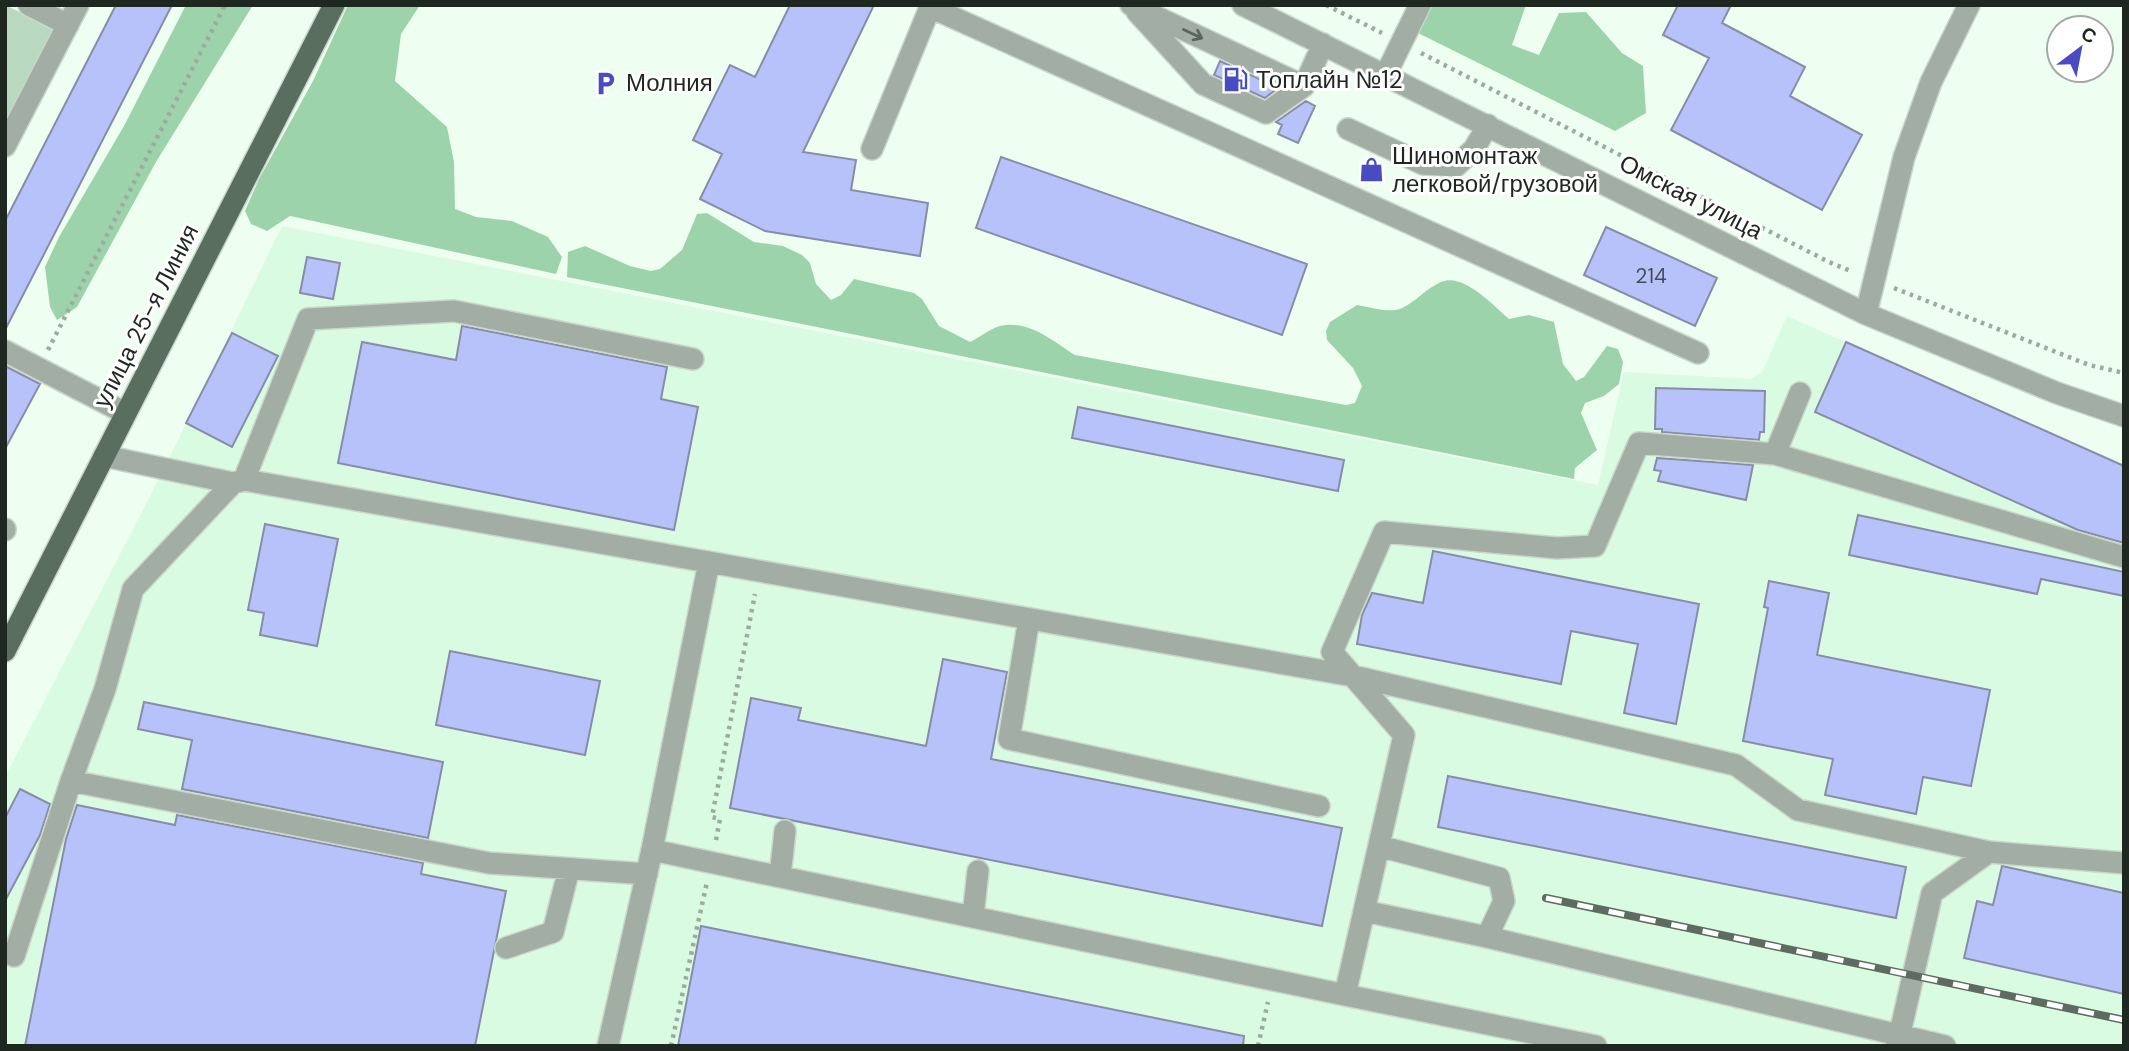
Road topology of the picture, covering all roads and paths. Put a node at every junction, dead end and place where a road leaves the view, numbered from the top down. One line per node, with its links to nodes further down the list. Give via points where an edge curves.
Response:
1 (29, 5): 11 (street)
2 (78, 5): 11 (street)
3 (225, 5): 25 (path)
4 (334, 5): 28 (main road, улица 25-я Линия)
5 (1131, 5): 15 (street, one-way to 15); 15 (street, via 1203,84 1266,113)
6 (1243, 5): 13 (street, Омская улица)
7 (1326, 5): 12 (path)
8 (1420, 5): 12 (street)
9 (1969, 5): 20 (street, via 1931,82 1904,157)
10 (931, 6): 19 (street); 23 (street)
11 (68, 24): 18 (street)
12 (1401, 43): 14 (street); 20 (path, via 1829,262)
13 (1323, 44): 14 (street, Омская улица); 15 (street)
14 (1386, 74): 16 (street, Омская улица)
15 (1304, 86)
16 (1488, 125): 17 (street, via 1474,149 1456,166 1423,164); 21 (street, Омская улица)
17 (1348, 130)
18 (5, 146)
19 (872, 149)
20 (1874, 280): 21 (street); 26 (path, via 2090,365)
21 (1866, 314): 29 (street, Омская улица, via 2057,393)
22 (5, 351): 25 (street)
23 (1698, 353)
24 (693, 359): 32 (street, via 454,311 308,319)
25 (38, 369): 28 (street)
26 (2124, 373)
27 (1800, 393): 30 (street)
28 (125, 413): 31 (main road, улица 25-я Линия)
29 (2124, 415)
30 (1775, 454): 33 (street); 38 (street, via 1639,443 1595,545 1557,548 1384,532 1332,652)
31 (104, 456): 32 (street); 37 (main road, улица 25-я Линия)
32 (238, 482): 34 (street); 39 (street, via 134,589 105,689)
33 (2124, 557)
34 (709, 562): 35 (street); 43 (street)
35 (759, 571): 36 (street); 45 (path, via 712,817 720,819)
36 (1029, 619): 38 (street); 40 (street, via 1009,739)
37 (5, 651)
38 (1353, 676): 42 (street, via 1404,735); 44 (street, via 1736,765 1798,810)
39 (71, 781): 47 (street, via 489,863); 55 (street)
40 (1319, 806)
41 (785, 831): 50 (street)
42 (1379, 845): 51 (street); 53 (street, via 1499,878 1504,901)
43 (652, 850): 45 (street); 49 (street)
44 (1989, 852): 46 (street); 58 (street, via 1932,893)
45 (711, 862): 50 (street); 60 (path)
46 (2124, 863)
47 (569, 869): 49 (street); 54 (street, via 553,932)
48 (978, 871): 52 (street)
49 (647, 874): 59 (street)
50 (780, 876): 52 (street)
51 (1364, 911): 53 (street); 57 (street)
52 (973, 916): 56 (street)
53 (1487, 937): 58 (street)
54 (506, 948)
55 (14, 956)
56 (1273, 979): 57 (street); 61 (path)
57 (1345, 995): 62 (street)
58 (1898, 1041): 63 (street)
59 (608, 1046)
60 (671, 1046)
61 (1258, 1046)
62 (1595, 1046)
63 (1945, 1046)

